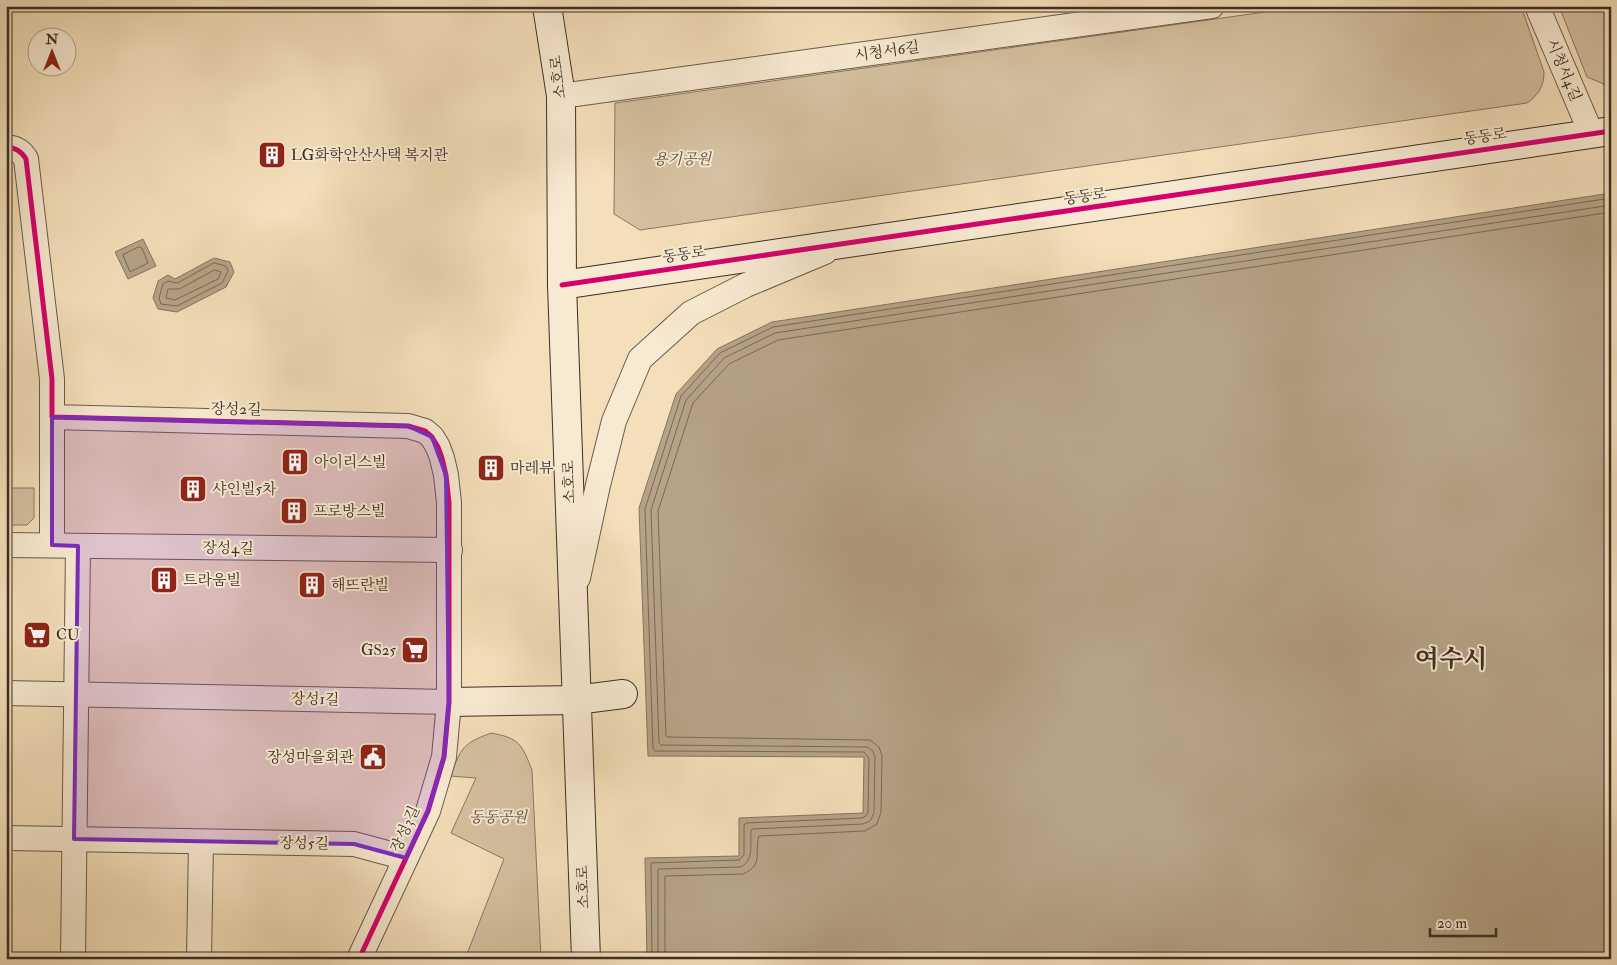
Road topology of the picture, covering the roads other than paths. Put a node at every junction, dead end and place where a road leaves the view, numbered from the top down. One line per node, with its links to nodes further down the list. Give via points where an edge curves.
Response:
1 (547, 6): 4 (street, 소호로)
2 (1212, 6): 4 (street, 시청서6길)
3 (1537, 6): 5 (street, 시청서4길)
4 (561, 96): 8 (street, 소호로)
5 (1601, 132): 7 (street, 동동로)
6 (6, 147): 9 (street, via 21,152 26,159 52,380)
7 (847, 244): 8 (street, 동동로); 14 (street, via 746,285 691,313 640,360 614,421)
8 (562, 285): 14 (street, 소호로)
9 (52, 417): 11 (street); 13 (street, 장성2길, via 408,426 425,431 438,447 446,475)
10 (6, 545): 11 (street, 장성4길)
11 (52, 546): 12 (street, 장성4길)
12 (78, 546): 13 (street, 장성4길); 16 (street)
13 (450, 550): 19 (street, 장성2길)
14 (573, 602): 18 (street, 소호로)
15 (6, 693): 16 (street, 장성1길)
16 (76, 694): 19 (street, 장성1길); 21 (street)
17 (624, 694): 18 (street, 장성1길)
18 (576, 700): 19 (street, 장성1길); 27 (street, 소호로)
19 (449, 702): 23 (street, 장성3길, via 444,758 428,811)
20 (6, 838): 21 (street, 장성5길)
21 (74, 839): 22 (street, 장성5길); 24 (street)
22 (201, 842): 23 (street, 장성5길, via 354,844); 25 (street)
23 (406, 858): 26 (street, 장성3길)
24 (73, 959)
25 (200, 959)
26 (359, 959)
27 (586, 959)

